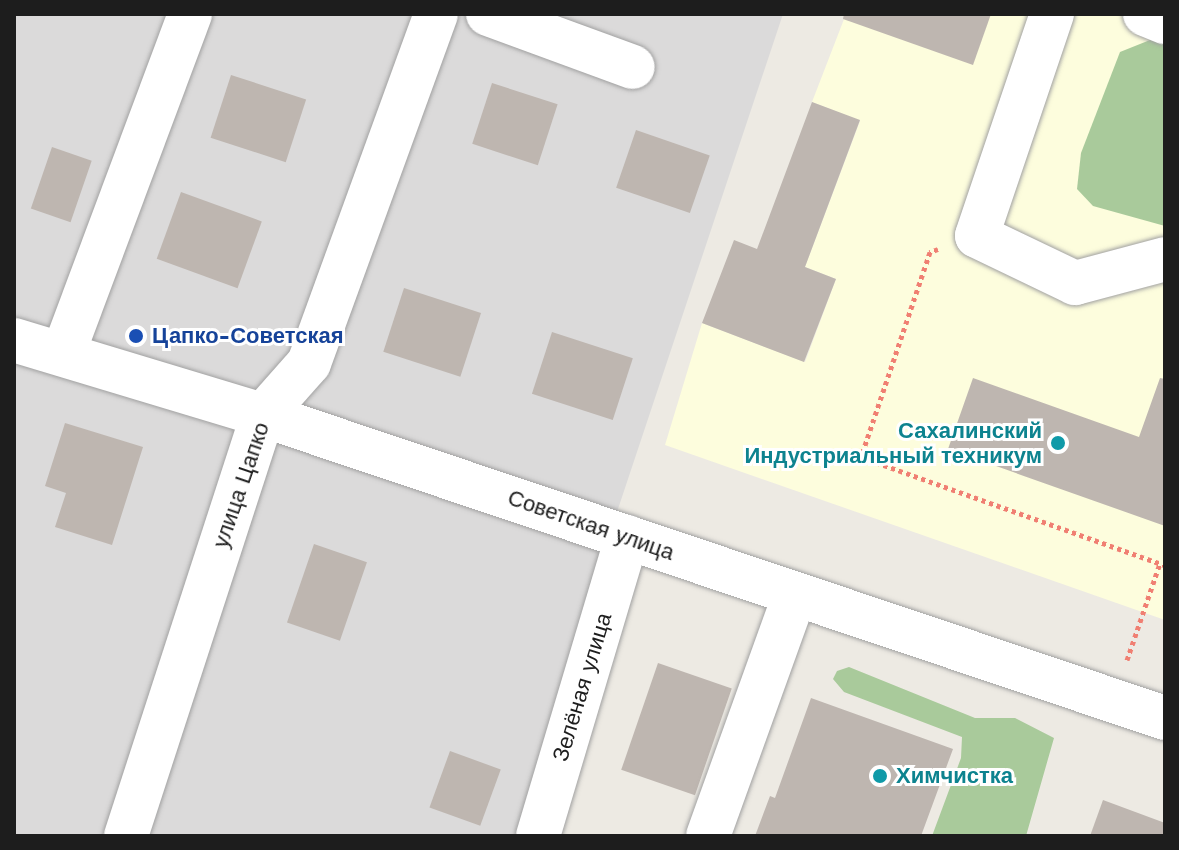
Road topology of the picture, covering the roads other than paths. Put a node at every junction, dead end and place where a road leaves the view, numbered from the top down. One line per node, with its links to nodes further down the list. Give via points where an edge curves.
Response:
1 (190, 14): 10 (street)
2 (436, 14): 11 (street, улица Цапко, via 309,363)
3 (488, 14): 7 (street)
4 (1052, 14): 8 (street, via 977,236 1075,283)
5 (1145, 14): 6 (street)
6 (1165, 22)
7 (633, 67)
8 (1165, 259)
9 (14, 340): 10 (street, Советская улица)
10 (63, 354): 11 (street, Советская улица)
11 (263, 415): 12 (street, Советская улица); 15 (street, улица Цапко)
12 (627, 537): 13 (street, Советская улица); 16 (street, Зелёная улица)
13 (795, 594): 14 (street, Советская улица); 17 (street)
14 (1165, 718)
15 (126, 836)
16 (538, 836)
17 (708, 836)

